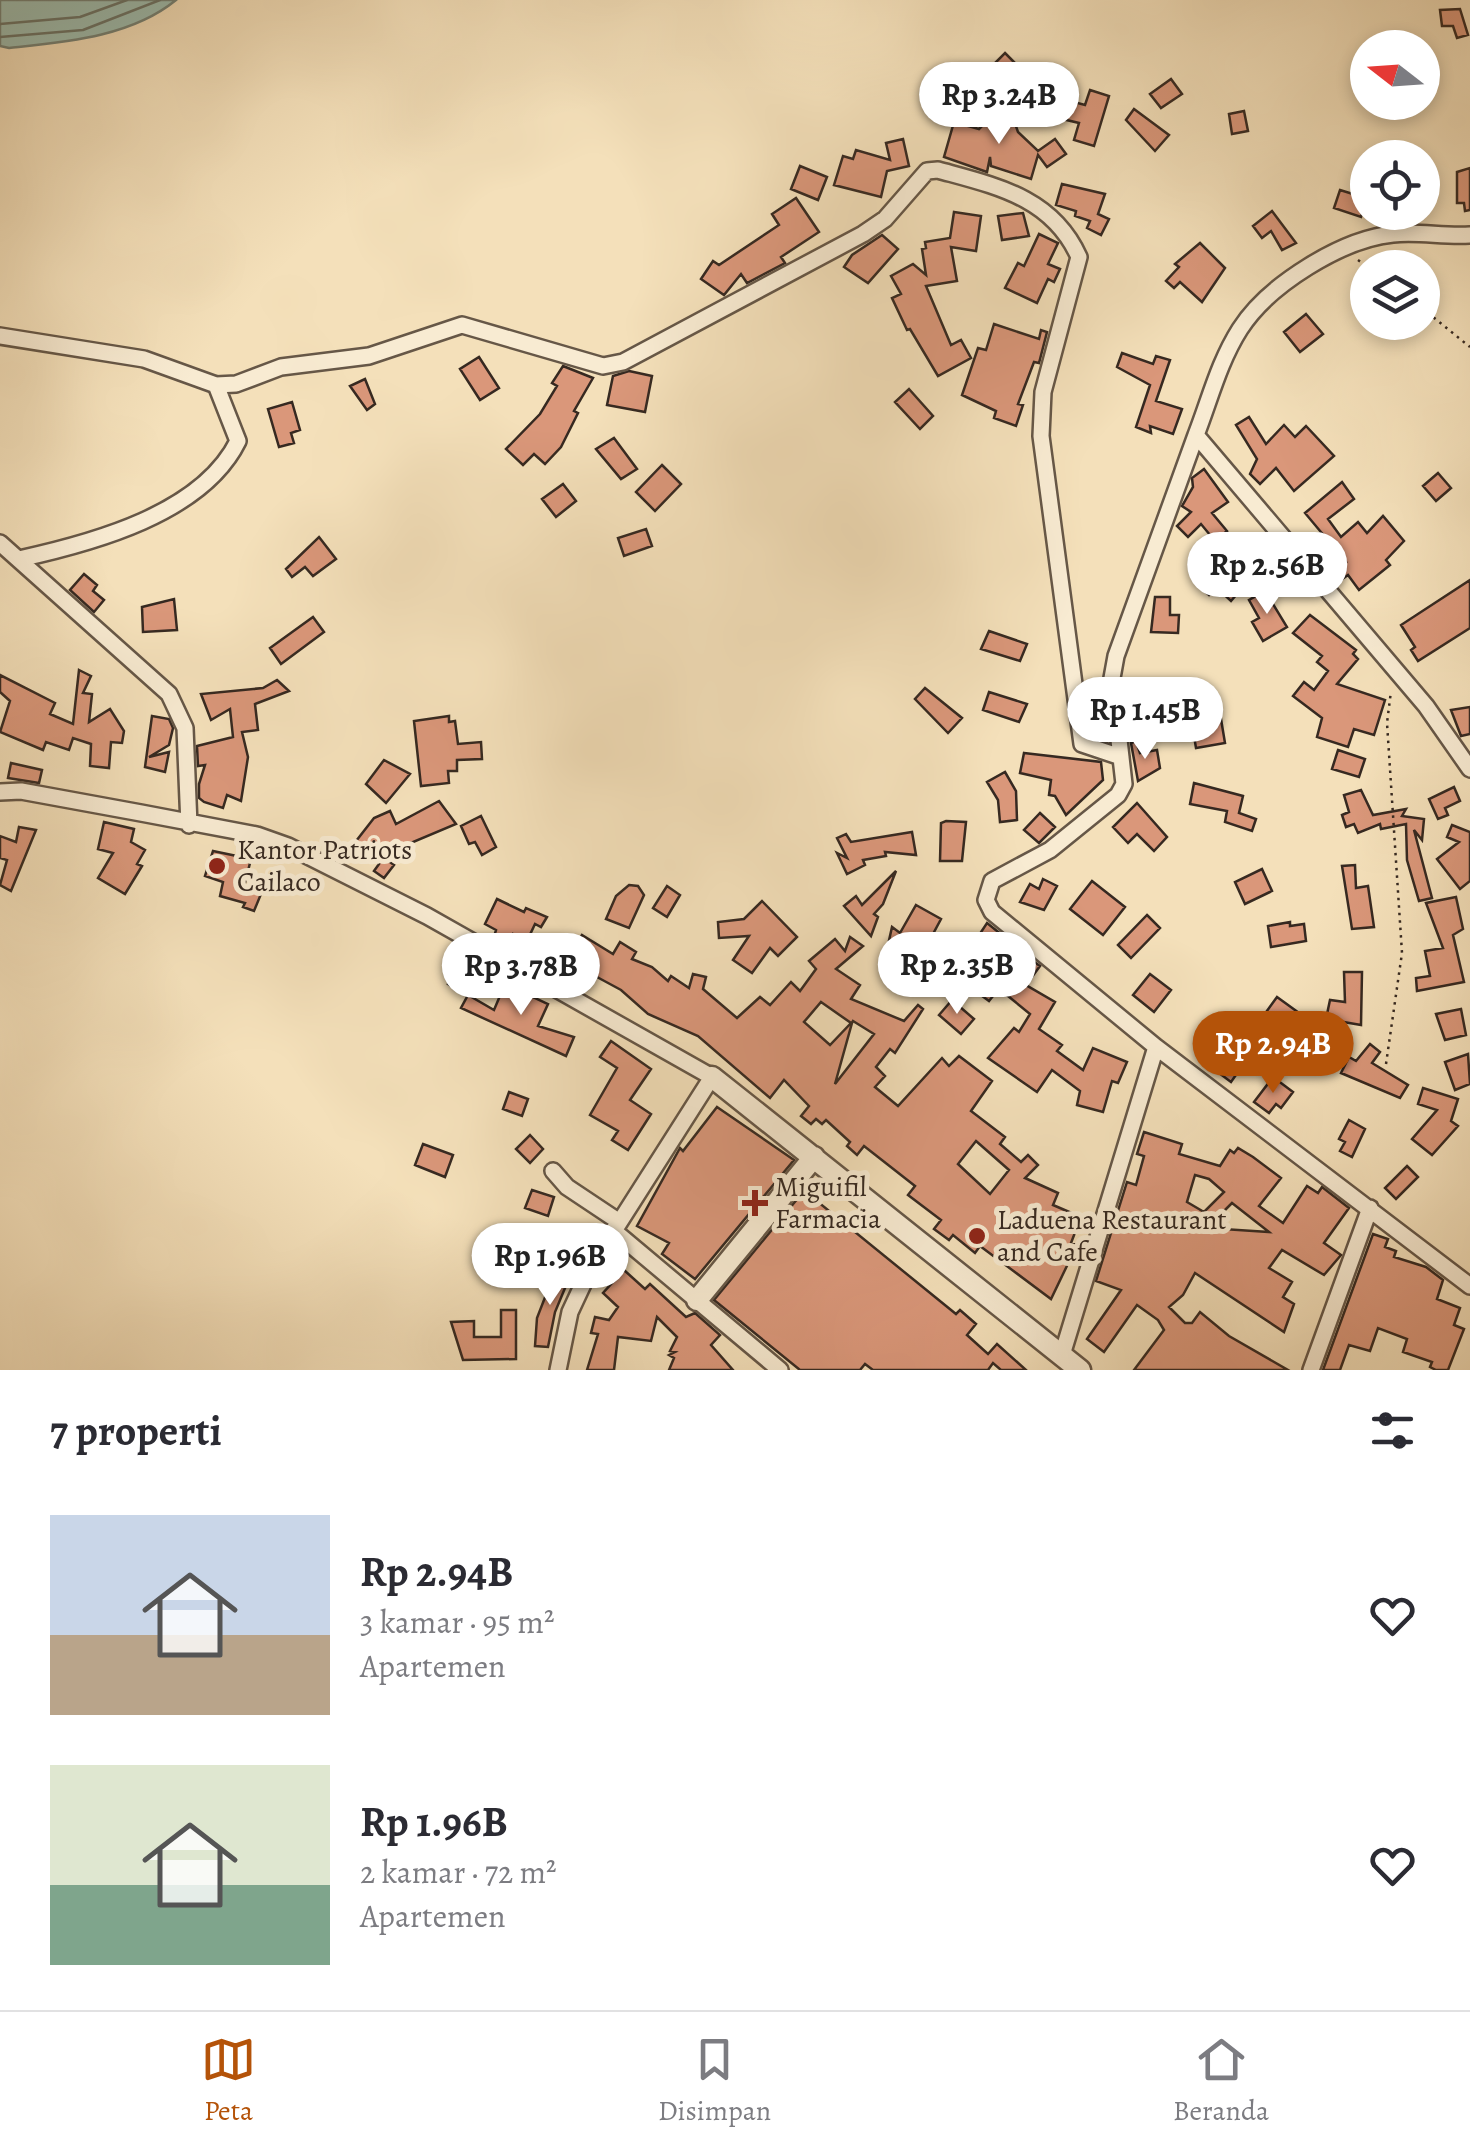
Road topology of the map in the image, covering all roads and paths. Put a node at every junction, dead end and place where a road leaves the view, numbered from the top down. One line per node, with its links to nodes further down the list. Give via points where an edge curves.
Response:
1 (1470, 235): 6 (street, via 1393,234 1339,248 1284,285 1242,326)
2 (1440, 322): 4 (path)
3 (0, 336): 5 (street, via 144,359)
4 (1470, 346)
5 (216, 385): 8 (street, via 238,442 228,462 154,513 74,547); 10 (street, via 282,367 369,356 462,325 587,363 623,362 863,234 926,172 1016,192 1044,208 1079,257 1042,392 1041,436 1082,744)
6 (1196, 435): 9 (street); 10 (street, via 1116,656 1112,678)
7 (0, 543): 8 (street)
8 (19, 559): 13 (street, via 168,694 185,728)
9 (1394, 670): 11 (street); 15 (path, via 1387,723 1402,953)
10 (1121, 758): 14 (street, via 1124,784 1118,794 1050,850 992,882 986,900 992,912)
11 (1470, 769)
12 (0, 792): 13 (street)
13 (188, 824): 16 (street, via 256,836 336,868)
14 (1156, 1047): 19 (street); 23 (street)
15 (1386, 1064)
16 (712, 1078): 17 (street); 20 (street)
17 (814, 1157): 22 (street); 23 (street)
18 (553, 1171): 20 (street)
19 (1370, 1208): 21 (street); 27 (street)
20 (616, 1225): 22 (street); 24 (street, via 570,1312)
21 (1470, 1286)
22 (697, 1300): 25 (street)
23 (1056, 1362): 26 (street)
24 (558, 1370)
25 (780, 1370)
26 (1080, 1370)
27 (1311, 1370)

